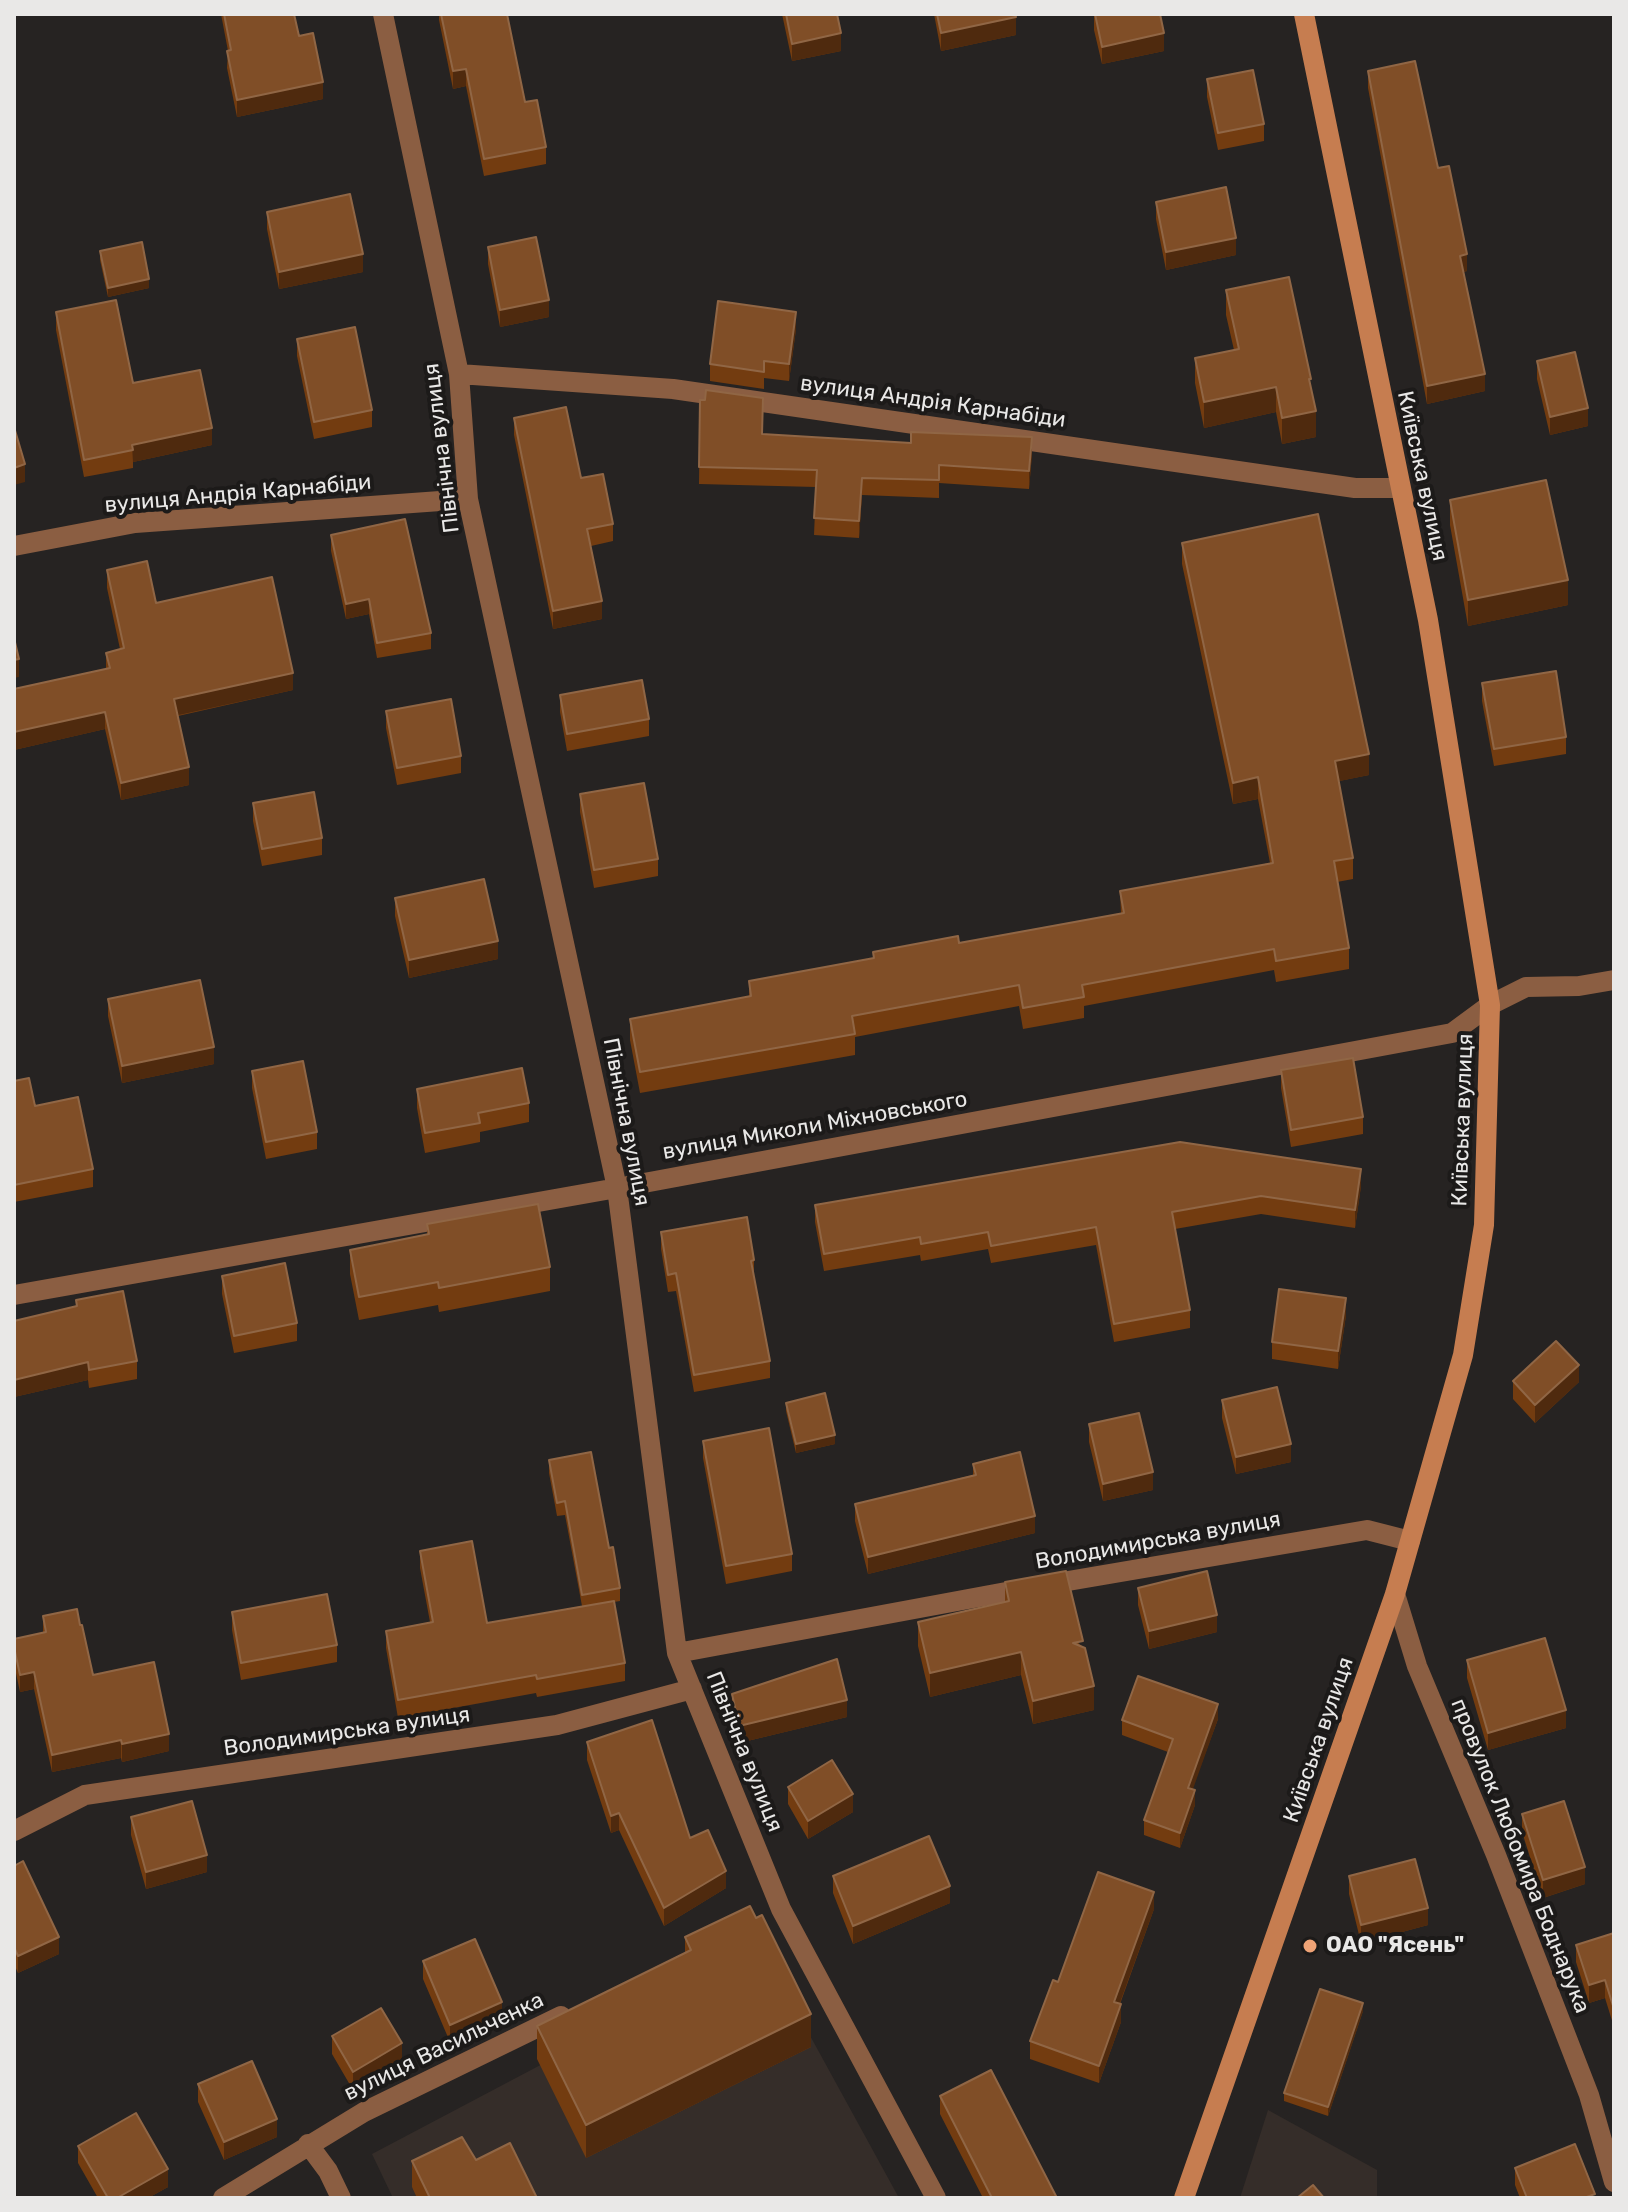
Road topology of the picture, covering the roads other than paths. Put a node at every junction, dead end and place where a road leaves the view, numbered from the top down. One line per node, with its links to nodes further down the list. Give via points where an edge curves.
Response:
1 (383, 14): 3 (street, Північна вулиця)
2 (1304, 14): 4 (main road, Київська вулиця)
3 (459, 374): 4 (street, вулиця Андрія Карнабіди, via 673,389 1355,488); 5 (street, Північна вулиця)
4 (1400, 488): 8 (main road, Київська вулиця, via 1428,620)
5 (468, 499): 6 (street, вулиця Андрія Карнабіди, via 135,523); 9 (street, Північна вулиця)
6 (14, 546)
7 (1614, 980): 8 (street, вулиця Миколи Міхновського, via 1526,987)
8 (1490, 1005): 9 (street, вулиця Миколи Міхновського, via 1452,1033); 11 (main road, Київська вулиця, via 1484,1225 1463,1355)
9 (617, 1188): 10 (street, вулиця Миколи Міхновського); 13 (street, Північна вулиця)
10 (14, 1295)
11 (1410, 1541): 12 (main road, Київська вулиця); 13 (street, Володимирська вулиця, via 1367,1530)
12 (1395, 1594): 18 (street, провулок Любомира Боднарука, via 1417,1666 1589,2095); 22 (main road, Київська вулиця)
13 (677, 1653): 14 (street, Північна вулиця)
14 (692, 1689): 15 (street, Володимирська вулиця, via 557,1725 85,1795); 21 (street, Північна вулиця, via 773,1912)
15 (14, 1831)
16 (579, 2007): 17 (street, вулиця Васильченка)
17 (308, 2144): 19 (street, вулиця Васильченка); 20 (street)
18 (1614, 2182)
19 (223, 2198)
20 (341, 2198)
21 (936, 2198)
22 (1184, 2198)

